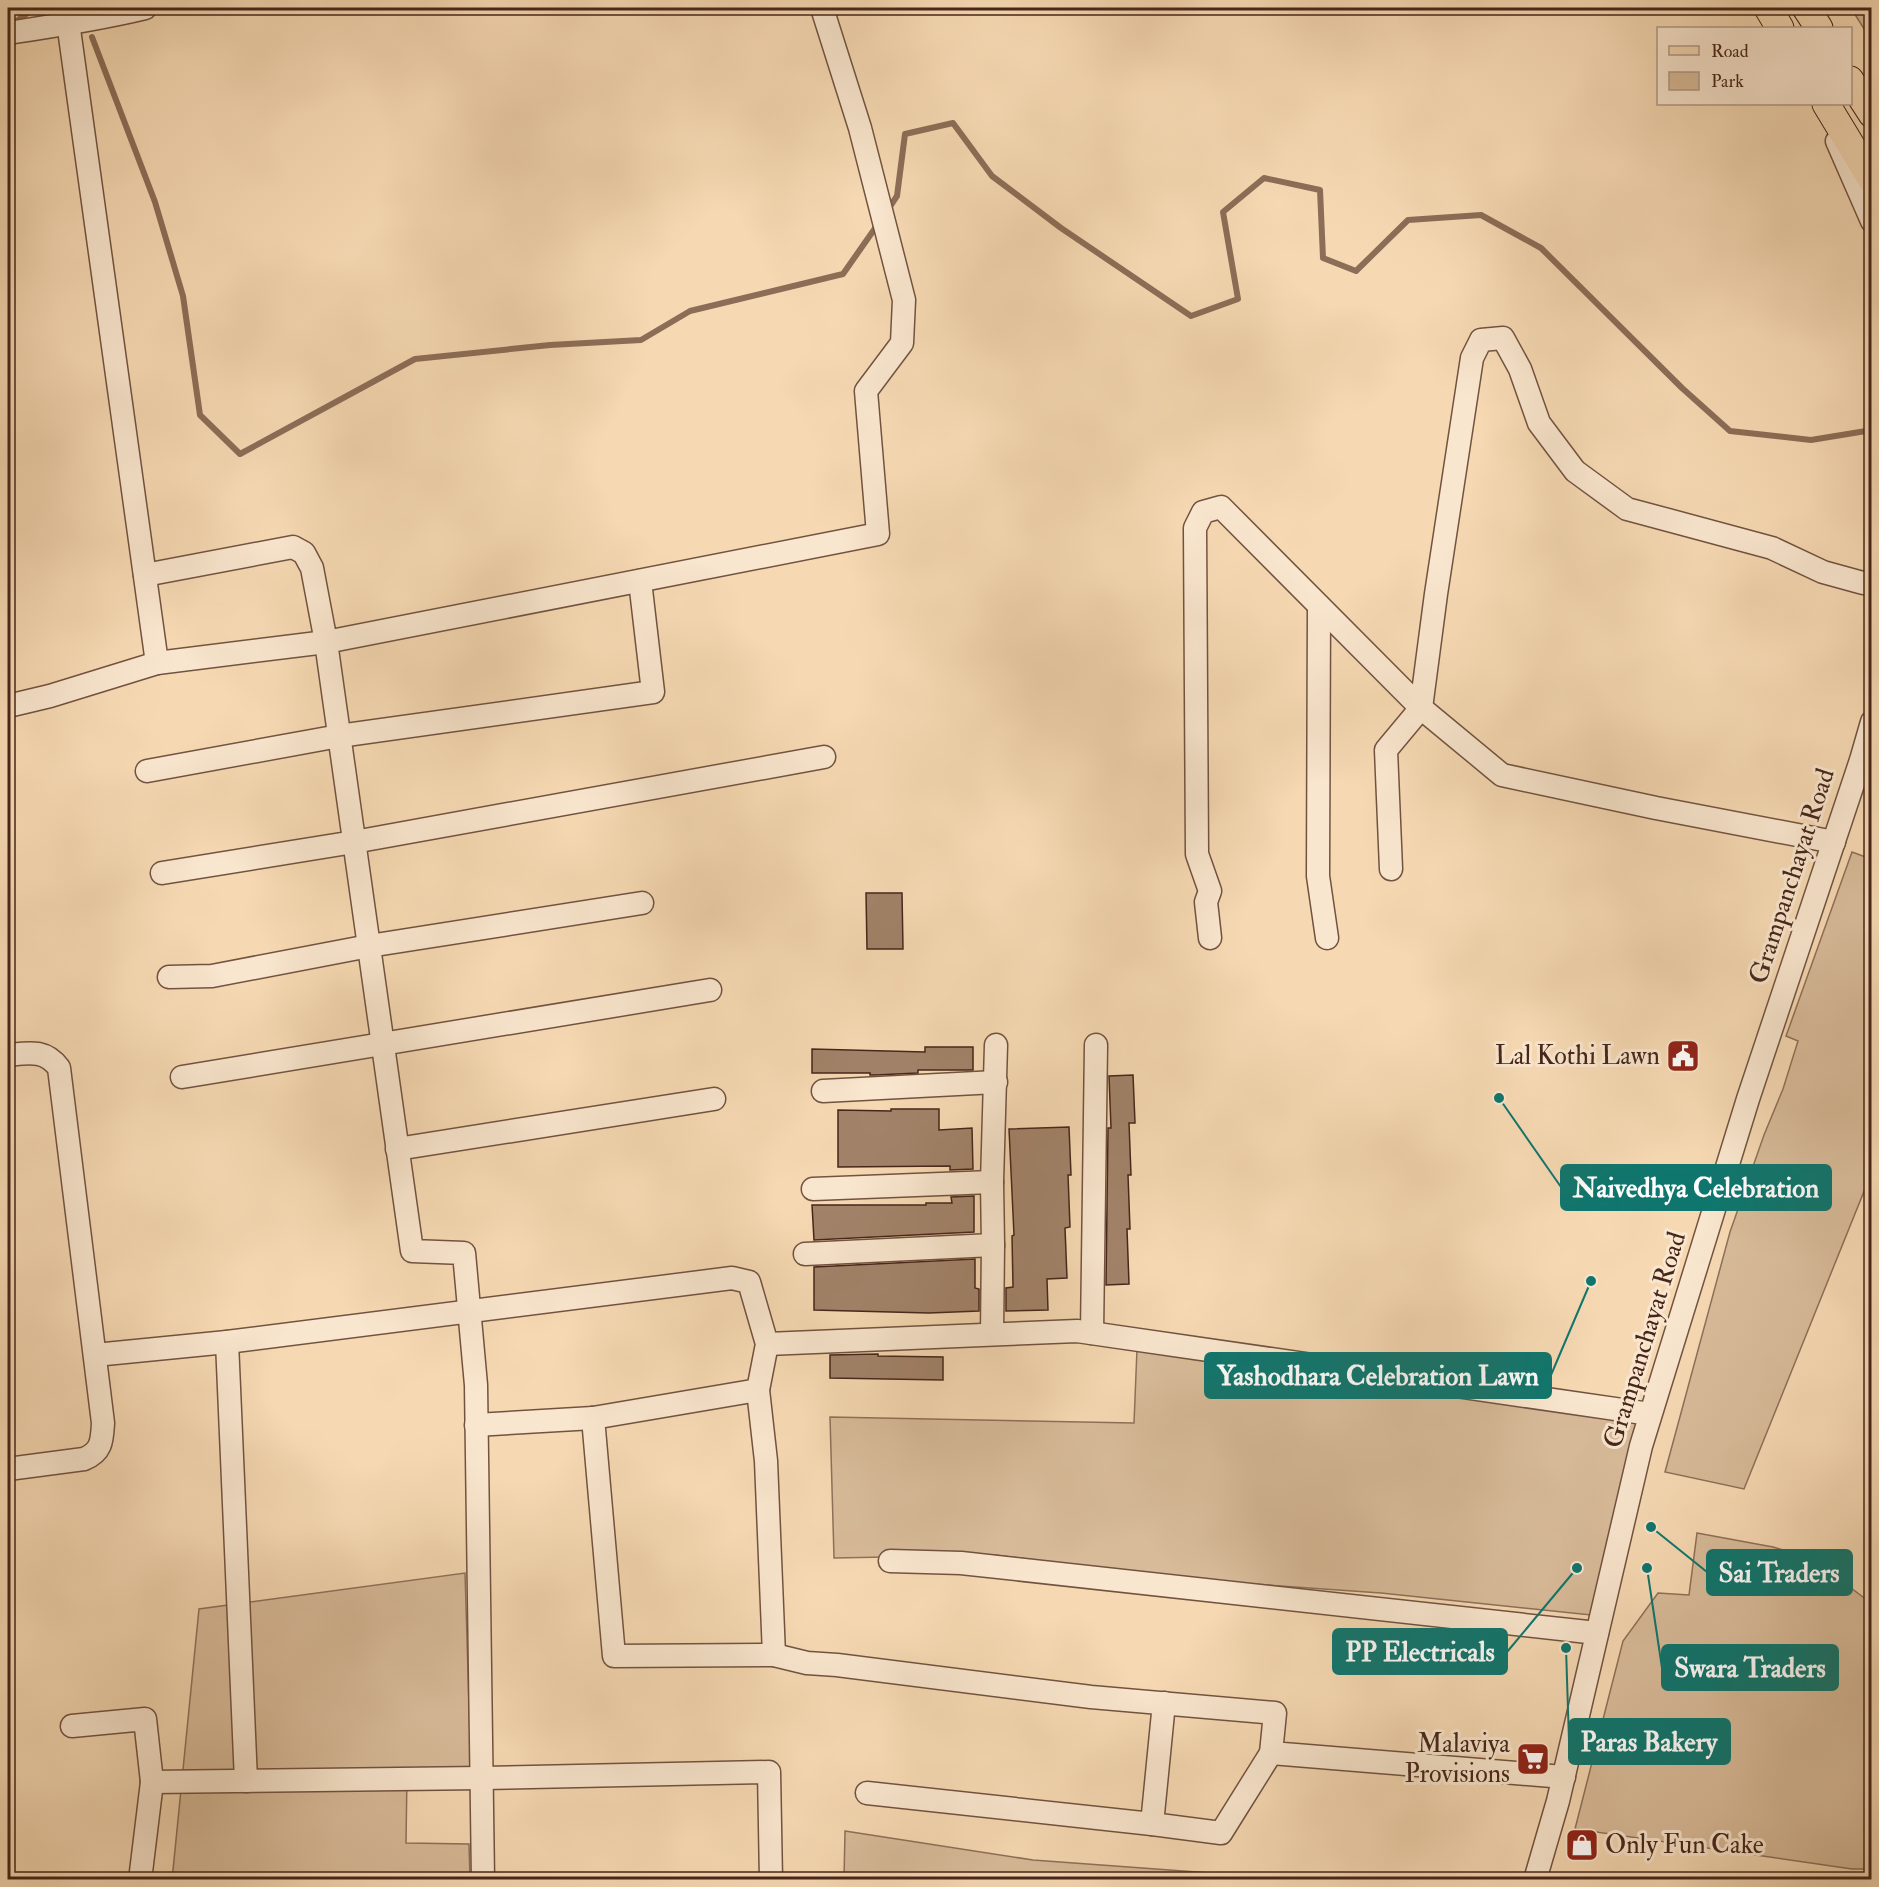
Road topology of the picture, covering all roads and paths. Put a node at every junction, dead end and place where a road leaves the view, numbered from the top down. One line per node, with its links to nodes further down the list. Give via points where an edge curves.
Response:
1 (145, 8): 5 (street, via 96,20)
2 (822, 8): 16 (street, via 860,128 904,300 902,343 866,392 878,534)
3 (1768, 8): 6 (main road)
4 (1806, 8): 7 (main road)
5 (68, 22): 8 (street); 15 (street)
6 (1779, 27)
7 (1818, 27)
8 (8, 33)
9 (1852, 82): 12 (main road)
10 (1824, 105): 14 (street)
11 (1825, 105): 13 (main road)
12 (1872, 114)
13 (1872, 180)
14 (1872, 221)
15 (145, 575): 19 (street, via 293,547 304,553 312,568); 20 (street)
16 (640, 581): 19 (street); 24 (street, via 653,692)
17 (1872, 581): 22 (street, via 1863,583 1823,572 1772,548 1627,509 1575,471 1539,423 1520,369 1503,338 1481,340 1472,358)
18 (1319, 606): 22 (street); 32 (street, via 1221,507 1203,512 1195,528 1197,854 1210,891 1206,902); 33 (street, via 1318,876)
19 (326, 642): 20 (street); 24 (street)
20 (157, 663): 21 (street)
21 (8, 706)
22 (1421, 708): 28 (street, via 1502,775); 29 (street, via 1386,750)
23 (1872, 722): 28 (street, Grampanchayat Road)
24 (339, 736): 26 (street); 27 (street)
25 (824, 757): 27 (street)
26 (147, 771)
27 (354, 842): 30 (street); 34 (street)
28 (1834, 842): 57 (street, Grampanchayat Road, via 1748,1099)
29 (1391, 869)
30 (162, 873)
31 (642, 903): 34 (street)
32 (1210, 938)
33 (1327, 938)
34 (369, 946): 35 (street, via 212,976); 37 (street)
35 (169, 977)
36 (711, 990): 37 (street)
37 (383, 1045): 41 (street); 45 (street)
38 (996, 1045): 42 (street)
39 (1096, 1045): 51 (street)
40 (8, 1055): 55 (street, via 42,1053 59,1068)
41 (182, 1077)
42 (996, 1082): 43 (street); 46 (street)
43 (823, 1090)
44 (714, 1099): 45 (street)
45 (398, 1149): 50 (street, via 412,1251 464,1253)
46 (992, 1182): 47 (street); 48 (street)
47 (813, 1190)
48 (993, 1245): 49 (street); 52 (street)
49 (805, 1254)
50 (469, 1311): 53 (street); 54 (street, via 732,1278 749,1282); 59 (street)
51 (1092, 1333): 52 (street); 57 (street)
52 (992, 1334): 54 (street)
53 (227, 1342): 55 (street); 69 (street)
54 (767, 1344): 56 (street)
55 (95, 1355): 60 (street, via 103,1423 100,1447 84,1459)
56 (758, 1390): 58 (street); 63 (street, via 766,1461)
57 (1650, 1414): 62 (street, Grampanchayat Road)
58 (593, 1419): 59 (street); 63 (street, via 614,1656)
59 (476, 1425): 68 (street)
60 (8, 1469)
61 (890, 1561): 62 (street, via 961,1563)
62 (1597, 1633): 67 (street, Grampanchayat Road)
63 (774, 1655): 64 (street, via 807,1663)
64 (1164, 1703): 66 (street, via 1275,1713); 72 (street)
65 (72, 1726): 70 (street, via 145,1719)
66 (1272, 1753): 67 (street); 72 (street, via 1221,1833)
67 (1564, 1777): 76 (street, Grampanchayat Road)
68 (482, 1778): 69 (street); 74 (street); 75 (street, via 769,1772)
69 (246, 1781): 70 (street)
70 (152, 1782): 73 (street)
71 (867, 1793): 72 (street)
72 (1152, 1824)
73 (140, 1880)
74 (483, 1880)
75 (771, 1880)
76 (1535, 1880)

